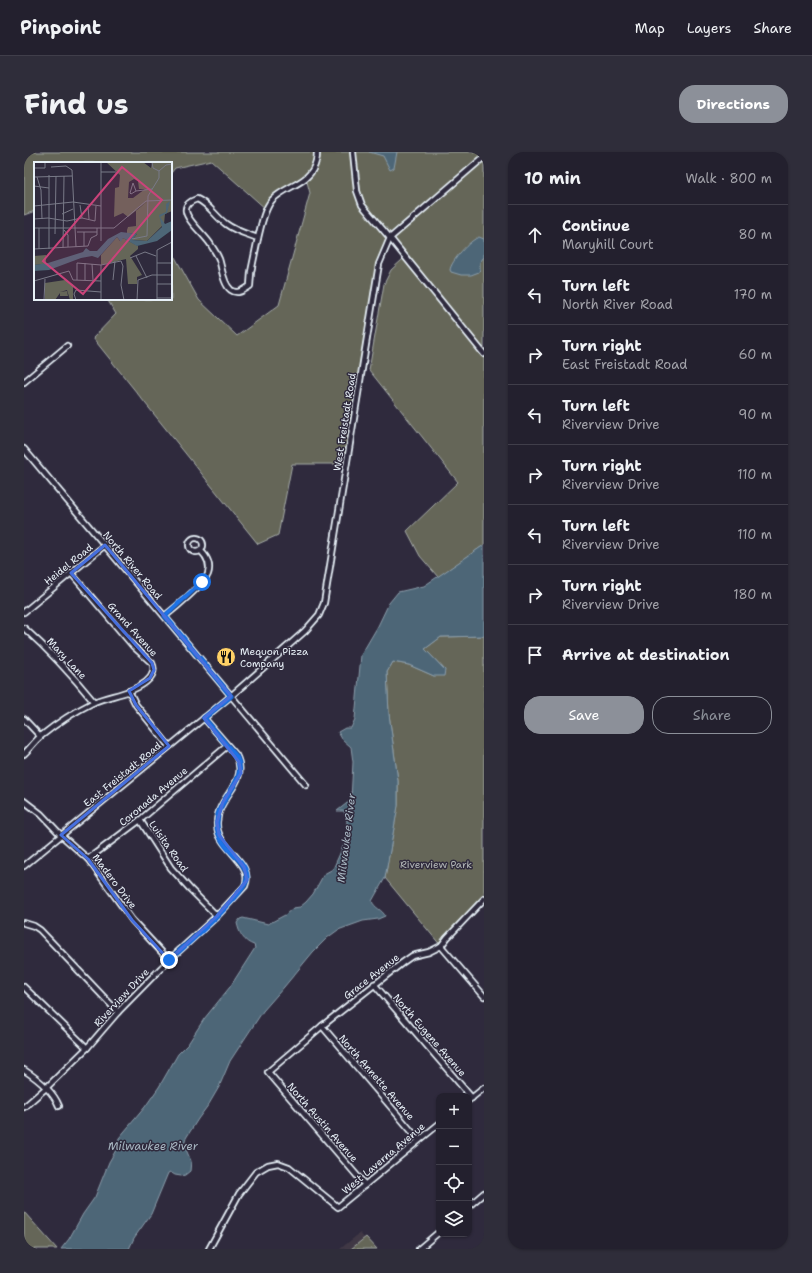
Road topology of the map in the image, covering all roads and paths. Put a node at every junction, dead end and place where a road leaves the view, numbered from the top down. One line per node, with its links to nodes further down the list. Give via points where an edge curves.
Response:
1 (317, 152): 4 (street, via 316,162 308,176 279,194 268,206)
2 (353, 152): 5 (street, via 359,200)
3 (484, 157): 5 (street, West Freistadt Road)
4 (258, 238): 4 (street, via 232,228 204,202 197,199 186,207 189,219 208,240 218,258 227,287 232,291 239,293 250,286)
5 (390, 238): 7 (street); 17 (street, West Freistadt Road, via 379,264 324,603 319,615 305,631)
6 (67, 346): 8 (street)
7 (484, 354)
8 (24, 382)
9 (24, 449): 10 (street, North River Road)
10 (105, 545): 12 (street, Heidel Road); 14 (street, North River Road)
11 (201, 551): 14 (street, via 209,565 208,574)
12 (71, 573): 13 (street, Heidel Road); 16 (street, Grand Avenue, via 133,646 152,663 154,670 150,678)
13 (24, 612)
14 (165, 616): 17 (street, North River Road)
15 (24, 628): 18 (street, Mary Lane, via 61,663)
16 (129, 691): 18 (street, Grand Avenue); 22 (street, via 136,705)
17 (231, 696): 19 (street, East Freistadt Road); 25 (street, North River Road)
18 (94, 702): 21 (street, Grand Avenue)
19 (204, 718): 22 (street, East Freistadt Road); 23 (street, Riverview Drive)
20 (24, 719): 21 (street)
21 (40, 736): 24 (street, Grand Avenue)
22 (169, 746): 28 (street, East Freistadt Road)
23 (227, 746): 27 (street, Coronada Avenue); 32 (street, Riverview Drive, via 239,762 240,772 219,811 217,828 225,845 244,867 247,880 241,891)
24 (24, 754)
25 (306, 785)
26 (24, 801): 28 (street, Madero Drive, via 41,814)
27 (140, 820): 29 (street, Coronada Avenue); 32 (street, Luisita Road, via 171,868)
28 (61, 836): 29 (street, Madero Drive); 30 (street, East Freistadt Road)
29 (88, 859): 35 (street, Madero Drive, via 132,920)
30 (24, 866)
31 (484, 899): 34 (street, Grace Avenue)
32 (217, 916): 35 (street, Riverview Drive)
33 (24, 923): 39 (street, via 40,930)
34 (441, 946): 36 (street, Grace Avenue, via 412,956); 38 (street)
35 (169, 960): 39 (street, Riverview Drive)
36 (374, 984): 40 (street, Grace Avenue); 46 (street, North Eugene Avenue)
37 (24, 987): 41 (street)
38 (484, 996)
39 (118, 1012): 41 (street, Riverview Drive)
40 (322, 1026): 43 (street, Grace Avenue); 51 (street, North Annette Avenue)
41 (87, 1048): 44 (street, Riverview Drive)
42 (24, 1070): 44 (street)
43 (268, 1072): 52 (street, North Austin Avenue)
44 (46, 1088): 48 (street, via 56,1098); 49 (street, Riverview Drive)
45 (484, 1088): 47 (street)
46 (465, 1093)
47 (472, 1097)
48 (59, 1106)
49 (24, 1107)
50 (436, 1126): 51 (street, West Laverna Avenue)
51 (419, 1140): 52 (street, West Laverna Avenue)
52 (365, 1185): 56 (street, West Laverna Avenue, via 338,1207 289,1167 278,1163 268,1165 256,1172 240,1194)
53 (484, 1193): 54 (street)
54 (472, 1203)
55 (436, 1235): 57 (street)
56 (209, 1249)
57 (419, 1249)

